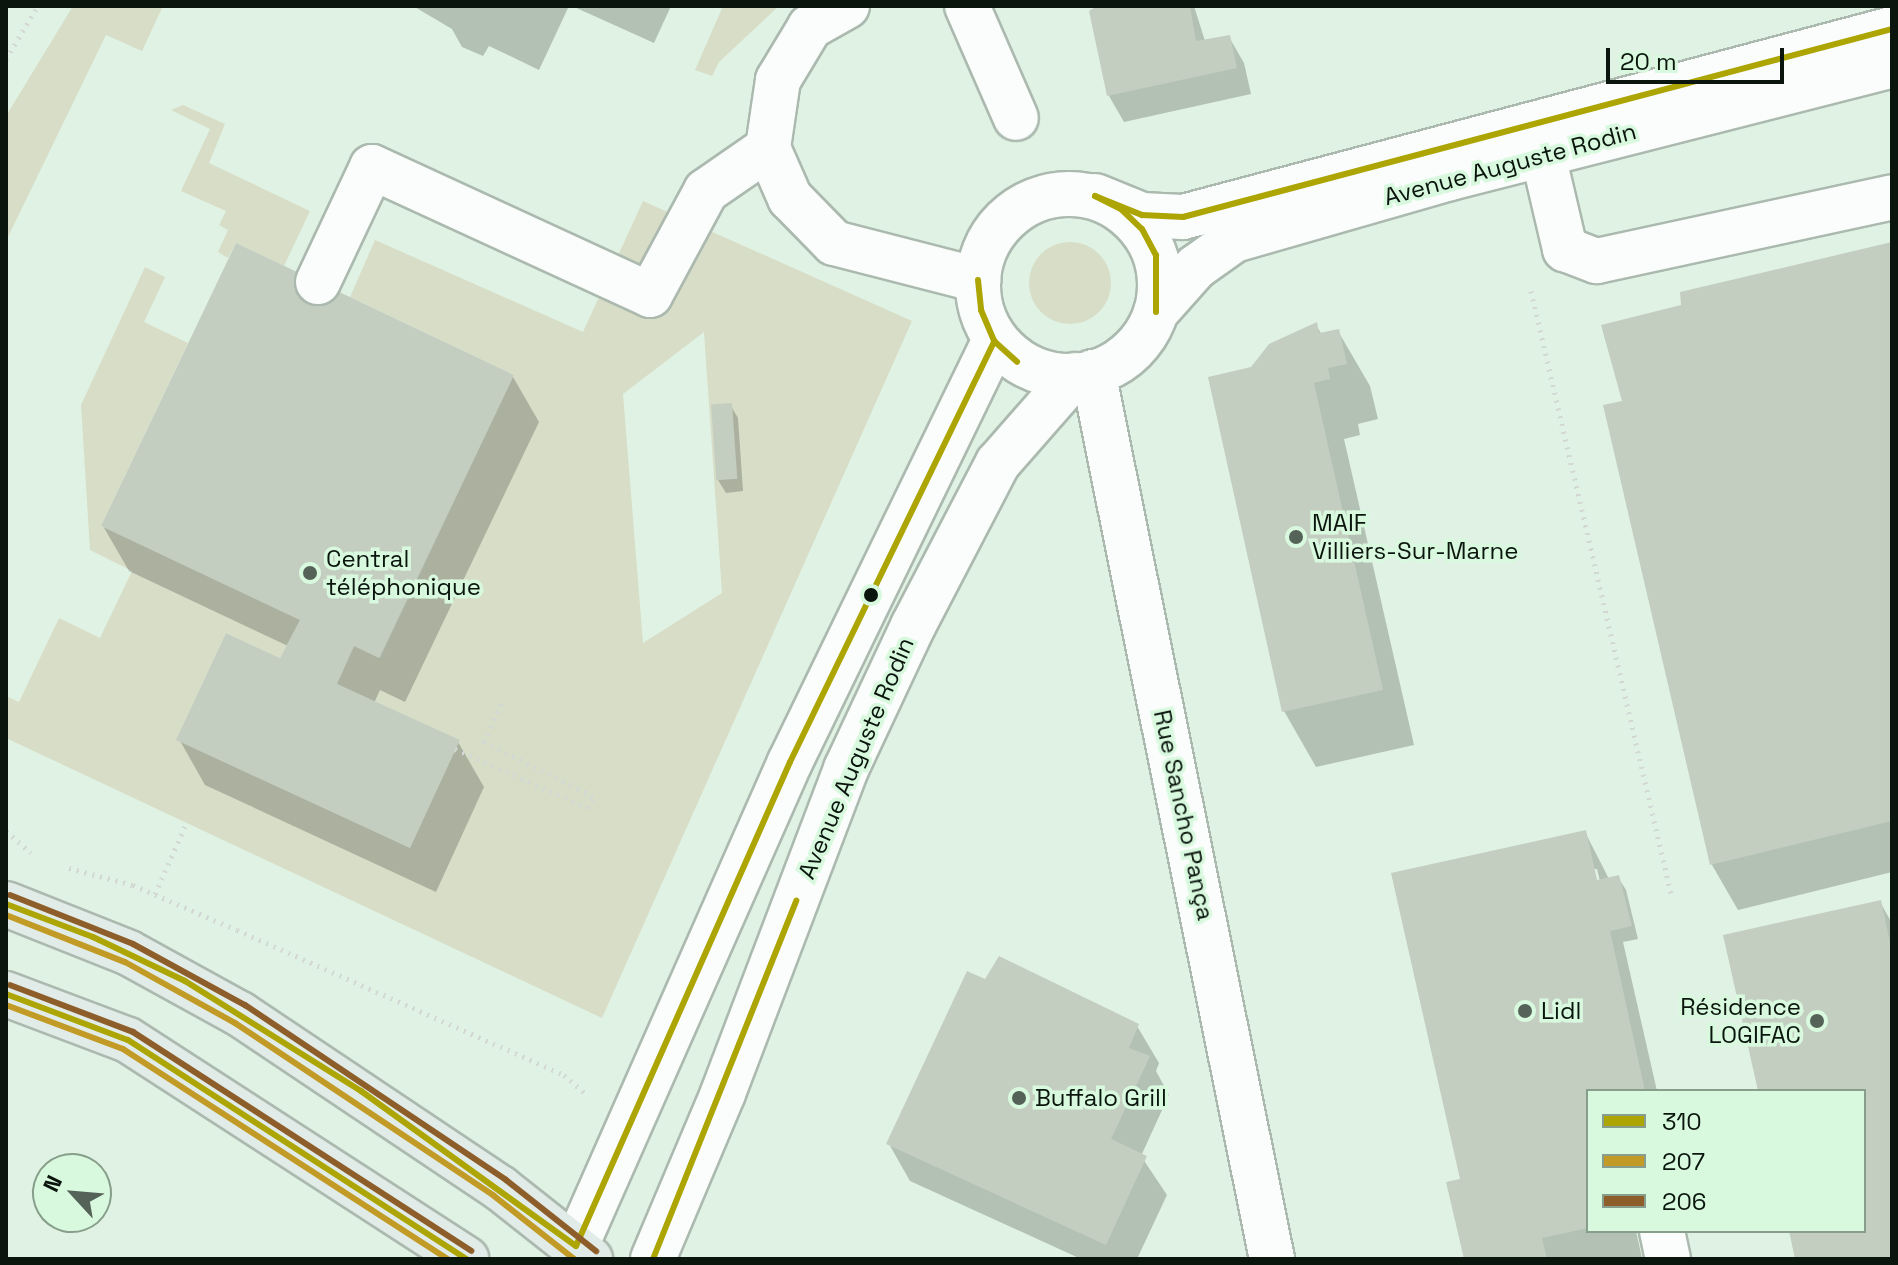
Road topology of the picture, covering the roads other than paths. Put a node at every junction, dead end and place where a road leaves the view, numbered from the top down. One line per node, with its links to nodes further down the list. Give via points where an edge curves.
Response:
1 (847, 6): 5 (street, via 810,27 778,80)
2 (967, 6): 4 (street)
3 (1890, 60): 6 (street, Avenue Auguste Rodin); 7 (street, Avenue Auguste Rodin, via 1183,217 1142,215)
4 (1016, 118)
5 (768, 148): 9 (street, via 790,198 834,243); 10 (street, via 706,191 650,295 372,167)
6 (1543, 155): 8 (street, via 1565,249 1597,261); 11 (street, Avenue Auguste Rodin, via 1234,240 1196,267)
7 (1095, 196): 9 (street, Avenue Auguste Rodin, via 1041,197 1017,210 997,229); 11 (street, Avenue Auguste Rodin, via 1121,209 1142,229 1156,255)
8 (1892, 197)
9 (978, 280): 12 (street, via 981,310)
10 (318, 282)
11 (1156, 312): 13 (street, Avenue Auguste Rodin, via 1129,353)
12 (994, 341): 13 (street, via 1017,362); 17 (street, via 784,776)
13 (1084, 374): 19 (street, Avenue Auguste Rodin, via 998,463 913,626 846,769 723,1093); 20 (street, Rue Sancho Pança)
14 (6, 904): 17 (main road, via 93,937 185,981 361,1091)
15 (6, 994): 18 (main road, via 128,1040)
16 (1662, 1233): 21 (street)
17 (578, 1255)
18 (466, 1259)
19 (653, 1259)
20 (1272, 1259)
21 (1668, 1259)

